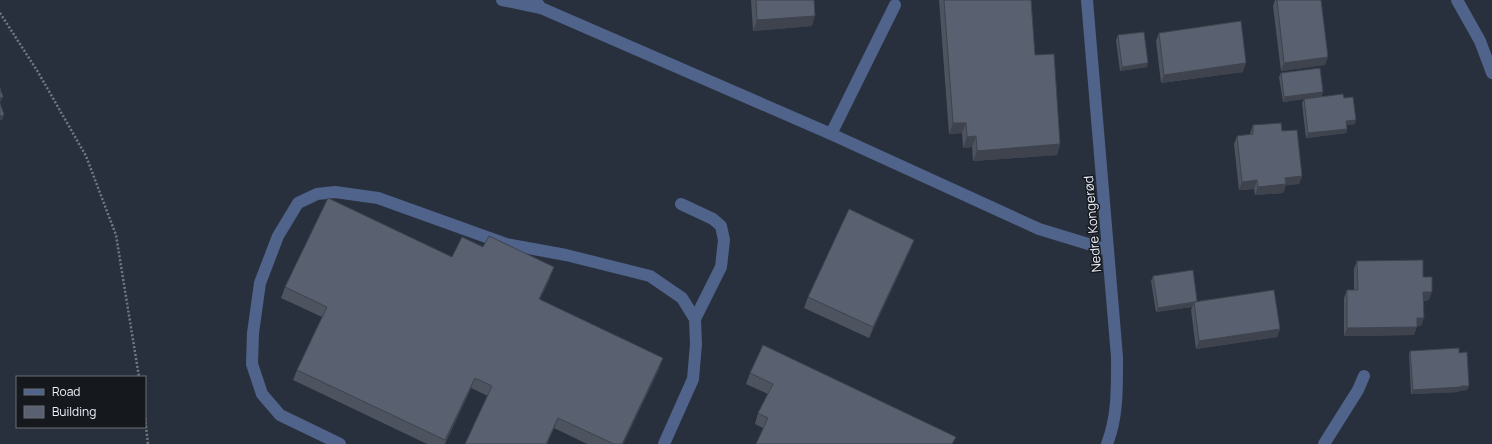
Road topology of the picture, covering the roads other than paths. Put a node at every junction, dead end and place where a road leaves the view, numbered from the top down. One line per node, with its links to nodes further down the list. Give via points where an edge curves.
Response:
1 (502, 0): 4 (street)
2 (1087, 0): 9 (street, Nedre Kongerød)
3 (1457, 0): 6 (street, via 1480,42)
4 (538, 4): 7 (street)
5 (895, 5): 7 (street)
6 (1492, 73)
7 (831, 134): 9 (street, via 1039,230)
8 (681, 204): 10 (street, via 713,219 721,226 724,240 721,267)
9 (1108, 250): 14 (street, Nedre Kongerød, via 1117,357 1117,397 1114,428)
10 (695, 319): 12 (street, via 682,298 650,276 566,255 506,244 378,198 335,192 317,194 298,203 278,236 260,283 253,333 252,364 262,394 280,415); 13 (street, via 693,379)
11 (1364, 376): 15 (street)
12 (340, 444)
13 (664, 444)
14 (1108, 444)
15 (1324, 444)

